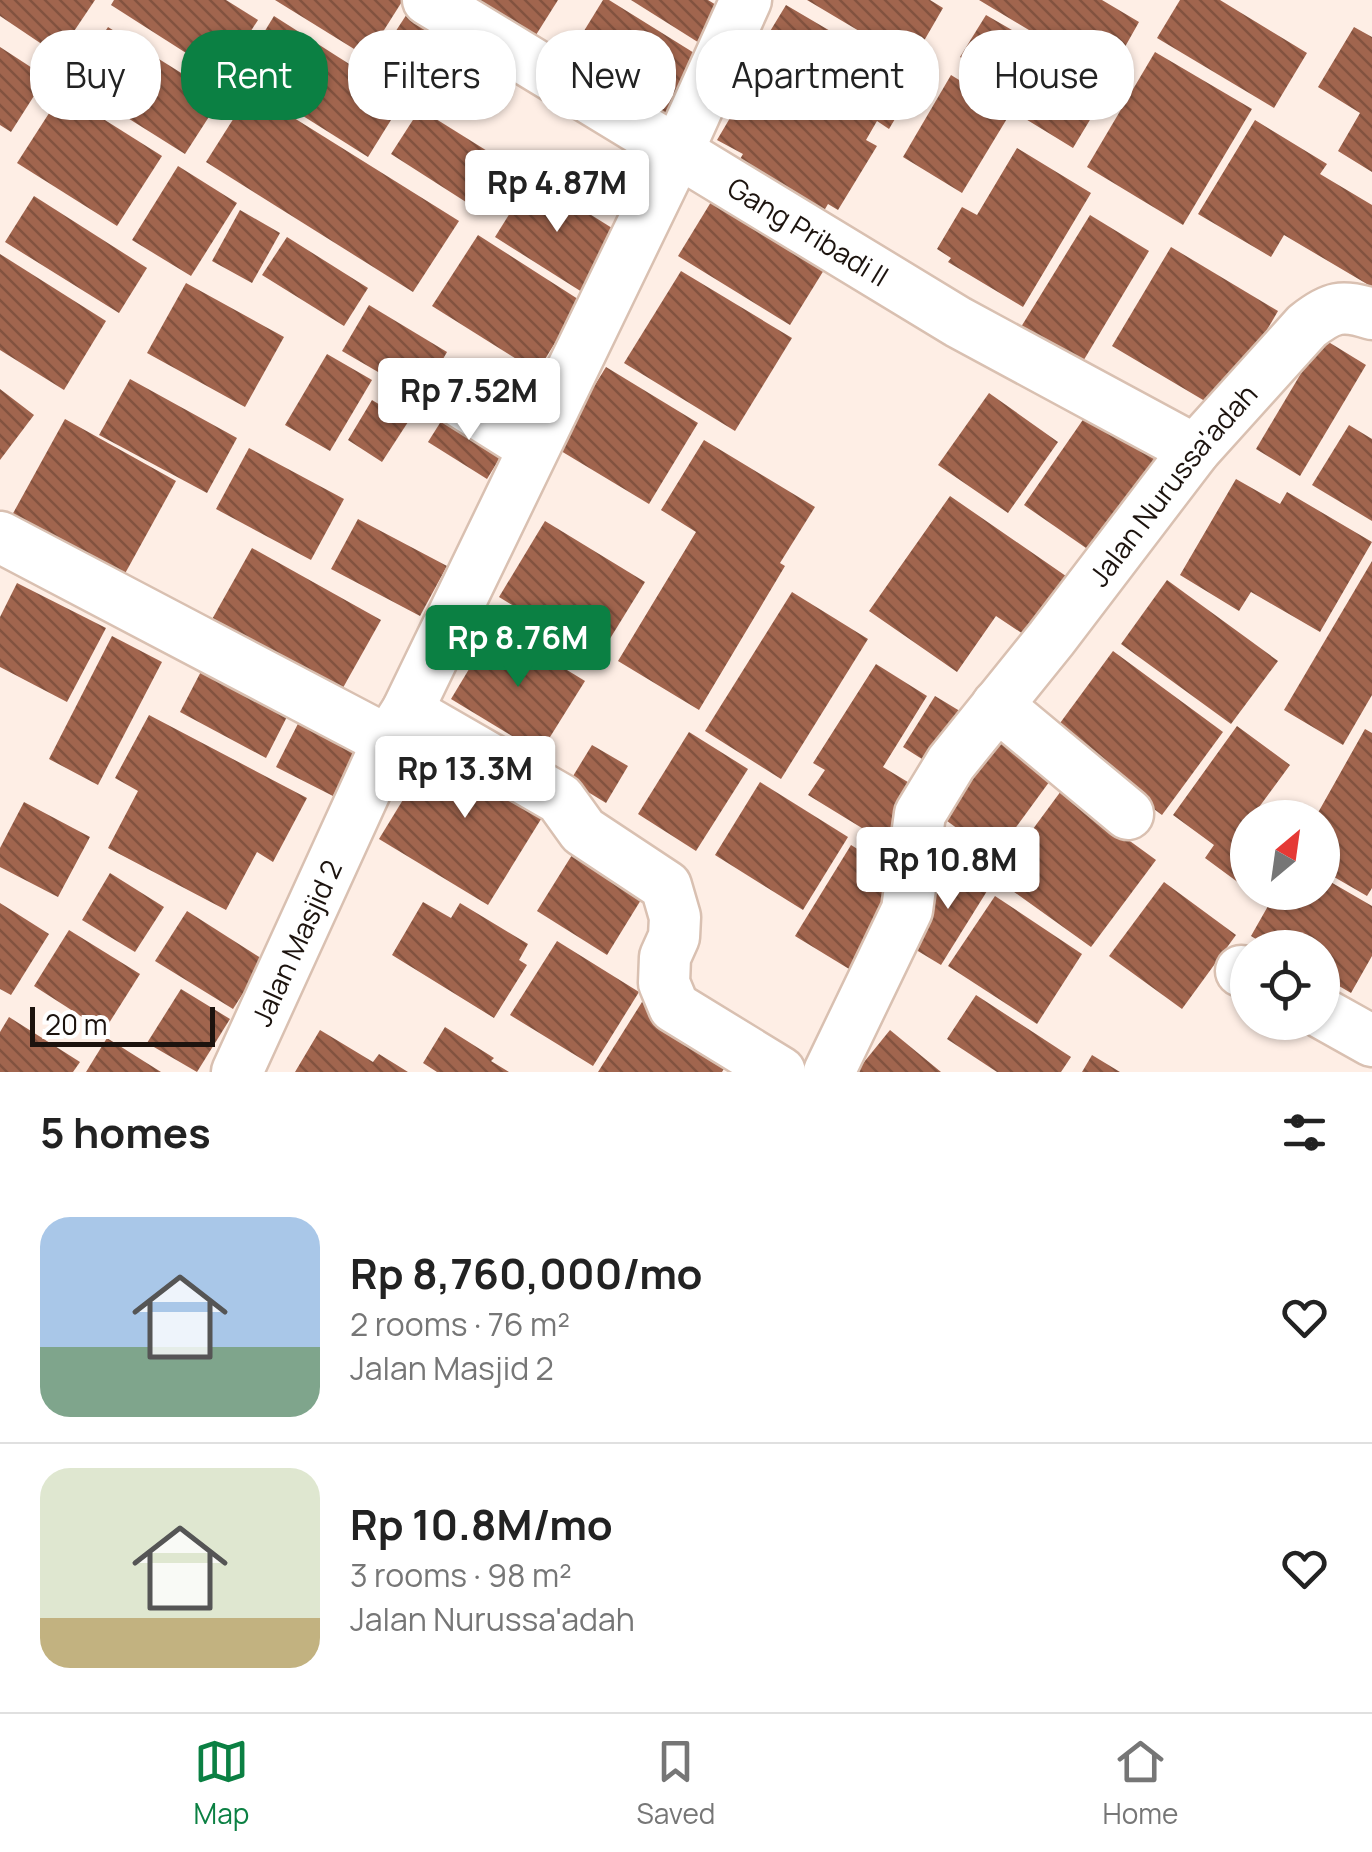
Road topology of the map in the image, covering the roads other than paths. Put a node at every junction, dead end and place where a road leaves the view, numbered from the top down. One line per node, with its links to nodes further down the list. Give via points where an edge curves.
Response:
1 (428, 0): 3 (street, Gang Pribadi II)
2 (746, 0): 3 (street, Jalan Masjid 2)
3 (676, 154): 6 (street, Jalan Masjid 2); 7 (street, Gang Pribadi II, via 958,322)
4 (1372, 314): 7 (street, Jalan Nurussa'adah, via 1328,310 1307,326)
5 (448, 394): 6 (street)
6 (532, 447): 10 (street, Jalan Masjid 2)
7 (1195, 450): 9 (street, Jalan Nurussa'adah)
8 (0, 537): 10 (street)
9 (997, 704): 11 (street); 16 (street, Jalan Nurussa'adah, via 920,814 906,910)
10 (398, 726): 14 (street, Jalan Masjid 2); 15 (street, via 560,799 583,831 666,886 675,917 664,983 674,1007)
11 (1128, 814)
12 (1340, 1023): 13 (street)
13 (1372, 1042)
14 (237, 1072)
15 (780, 1072)
16 (829, 1072)

